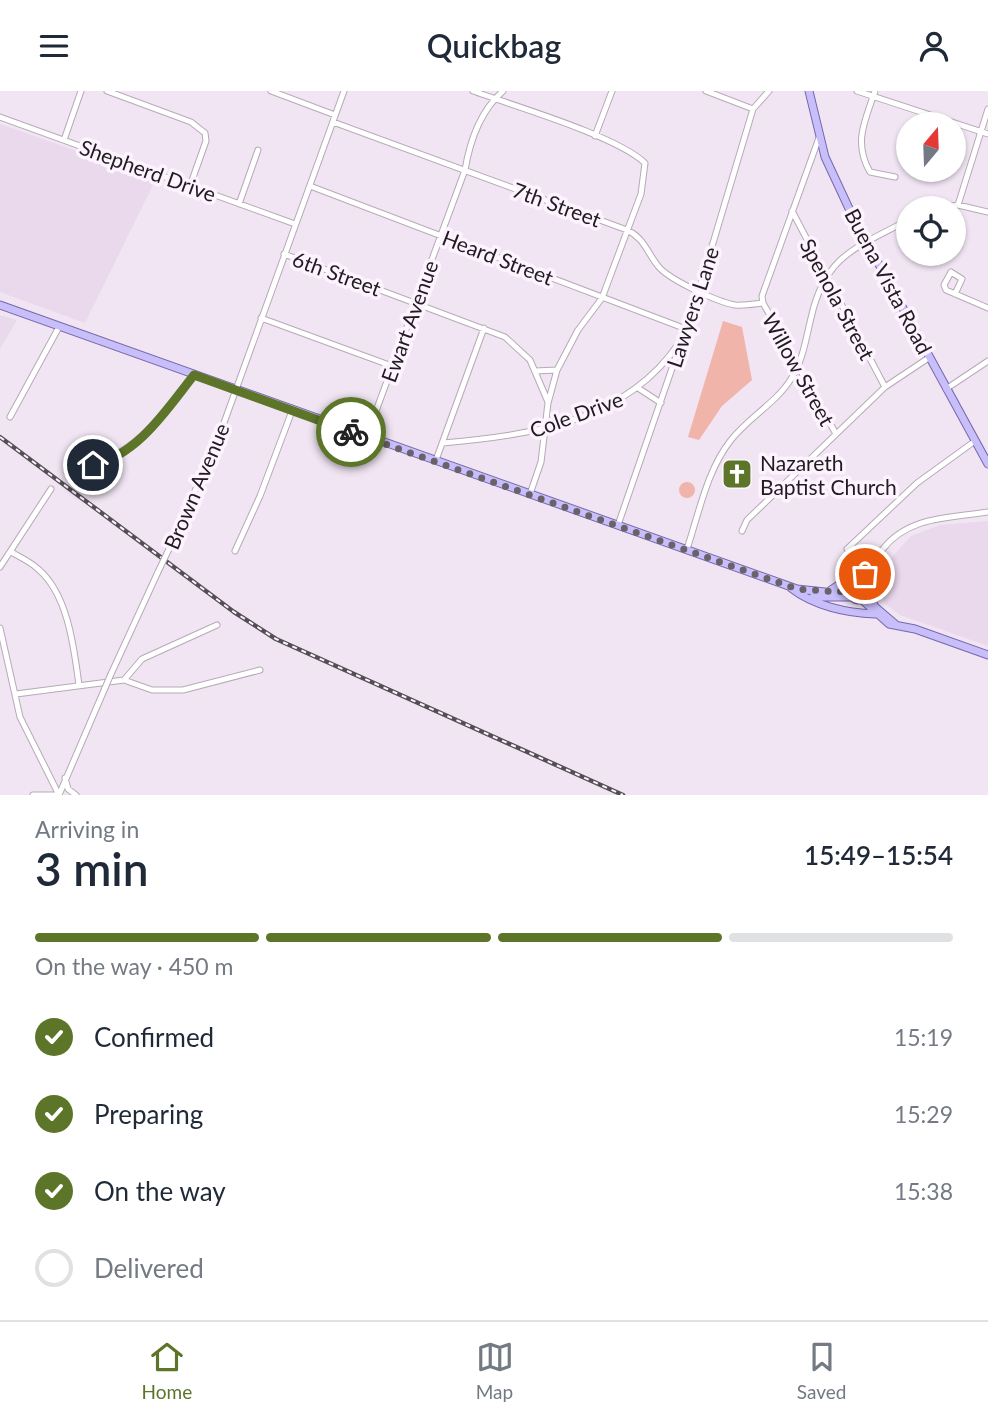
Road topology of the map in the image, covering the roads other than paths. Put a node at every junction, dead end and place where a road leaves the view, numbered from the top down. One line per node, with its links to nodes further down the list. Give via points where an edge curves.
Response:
1 (81, 91): 22 (street)
2 (107, 91): 27 (street, via 202,130 206,141)
3 (271, 91): 17 (street, 7th Street)
4 (344, 91): 17 (street, Brown Avenue)
5 (473, 91): 13 (street)
6 (503, 91): 13 (street, Ewart Avenue)
7 (612, 91): 21 (street)
8 (706, 91): 14 (street)
9 (769, 91): 14 (street, Lawyers Lane)
10 (809, 91): 20 (main road, Buena Vista Road)
11 (857, 91): 12 (street)
12 (874, 94): 18 (street); 25 (street, via 859,148 870,172)
13 (495, 99): 21 (street); 24 (street, Ewart Avenue, via 473,137)
14 (752, 109): 40 (street, Lawyers Lane)
15 (988, 109): 18 (street)
16 (0, 117): 22 (street, Shepherd Drive)
17 (334, 118): 24 (street, 7th Street); 26 (street, Brown Avenue)
18 (981, 132): 19 (street); 28 (street)
19 (988, 134)
20 (820, 135): 31 (street); 37 (main road, Buena Vista Road, via 825,157)
21 (595, 136): 35 (street, via 638,155 645,163)
22 (64, 140): 27 (street, Shepherd Drive)
23 (258, 150): 29 (street)
24 (465, 170): 35 (street, 7th Street); 36 (street, Ewart Avenue)
25 (895, 177)
26 (310, 185): 33 (street, Brown Avenue); 36 (street, Heard Street)
27 (190, 186): 29 (street, Shepherd Drive)
28 (961, 196)
29 (239, 204): 33 (street, Shepherd Drive)
30 (966, 207): 32 (street)
31 (792, 211): 39 (street, Spenola Street); 44 (street)
32 (988, 212)
33 (295, 224): 38 (street, Brown Avenue)
34 (896, 227): 37 (street)
35 (627, 230): 40 (street, 7th Street, via 638,235 667,275); 42 (street)
36 (441, 234): 42 (street, Heard Street); 43 (street, Ewart Avenue)
37 (867, 243): 39 (street, via 845,255); 54 (main road, Buena Vista Road)
38 (284, 254): 43 (street, 6th Street); 47 (street, Brown Avenue)
39 (826, 275): 52 (street, via 815,298); 61 (street, Spenola Street)
40 (699, 290): 44 (street, 7th Street, via 736,305); 50 (street, Lawyers Lane)
41 (955, 294): 46 (street)
42 (602, 298): 50 (street, Heard Street); 58 (street)
43 (416, 302): 49 (street, 6th Street); 56 (street, Ewart Avenue)
44 (763, 303): 53 (street, Willow Street)
45 (0, 305): 48 (main road)
46 (988, 308)
47 (261, 318): 56 (street); 64 (street, Brown Avenue)
48 (59, 327): 60 (main road); 68 (street)
49 (484, 328): 59 (street, 6th Street, via 512,343); 73 (street)
50 (686, 330): 51 (street, Lawyers Lane)
51 (683, 337): 62 (street, Cole Drive, via 652,378); 66 (street, Lawyers Lane)
52 (804, 346): 53 (street); 57 (street)
53 (788, 349): 57 (street, Willow Street)
54 (930, 357): 61 (street); 63 (main road, Buena Vista Road)
55 (988, 361): 63 (street)
56 (392, 366): 71 (street, Ewart Avenue)
57 (798, 367): 70 (street, Willow Street); 82 (street, via 783,389 724,449)
58 (557, 370): 59 (street); 65 (street)
59 (535, 371): 65 (street, 6th Street)
60 (194, 375): 64 (main road); 76 (street, via 133,445 100,463)
61 (885, 387): 70 (street)
62 (638, 388): 66 (street); 69 (street, Cole Drive, via 602,408)
63 (946, 389): 72 (main road, Buena Vista Road)
64 (235, 391): 67 (main road); 107 (street, Brown Avenue, bridge, via 179,528)
65 (548, 403): 69 (street)
66 (660, 403): 80 (street, Lawyers Lane)
67 (292, 411): 71 (main road); 84 (street)
68 (10, 417)
69 (546, 428): 73 (street, Cole Drive); 78 (street)
70 (836, 434): 81 (street)
71 (366, 438): 74 (main road)
72 (975, 441): 75 (main road, Buena Vista Road); 83 (street, via 917,482)
73 (443, 443): 74 (street)
74 (436, 460): 78 (main road)
75 (988, 464)
76 (76, 466)
77 (51, 489): 85 (street)
78 (530, 494): 80 (main road)
79 (988, 512): 86 (street, via 905,528)
80 (618, 525): 82 (main road)
81 (741, 531)
82 (687, 549): 91 (main road)
83 (847, 549)
84 (235, 551)
85 (10, 552): 88 (street); 105 (street, via 38,568 52,583 69,628)
86 (877, 557): 87 (street); 90 (street)
87 (871, 564): 89 (street); 91 (main road, via 833,590)
88 (0, 567)
89 (859, 580): 90 (main road); 92 (main road)
90 (867, 584): 94 (main road)
91 (784, 585): 93 (main road); 97 (main road, via 844,611)
92 (851, 585): 93 (main road, via 834,593); 95 (main road)
93 (797, 589): 95 (main road, via 819,598)
94 (868, 593): 96 (main road); 99 (main road, via 875,607)
95 (852, 597): 96 (main road)
96 (861, 599): 97 (main road)
97 (875, 614): 99 (main road)
98 (217, 625): 104 (street, via 142,659)
99 (896, 625): 101 (main road)
100 (0, 628): 102 (street)
101 (988, 655)
102 (3, 663): 106 (street)
103 (260, 670): 104 (street, via 183,690 152,690)
104 (124, 680): 105 (street)
105 (79, 685): 106 (street)
106 (16, 694): 109 (street, via 20,717)
107 (65, 777): 109 (street, Brown Avenue); 110 (street, via 68,789)
108 (33, 795): 109 (street)
109 (59, 795)
110 (76, 795)

